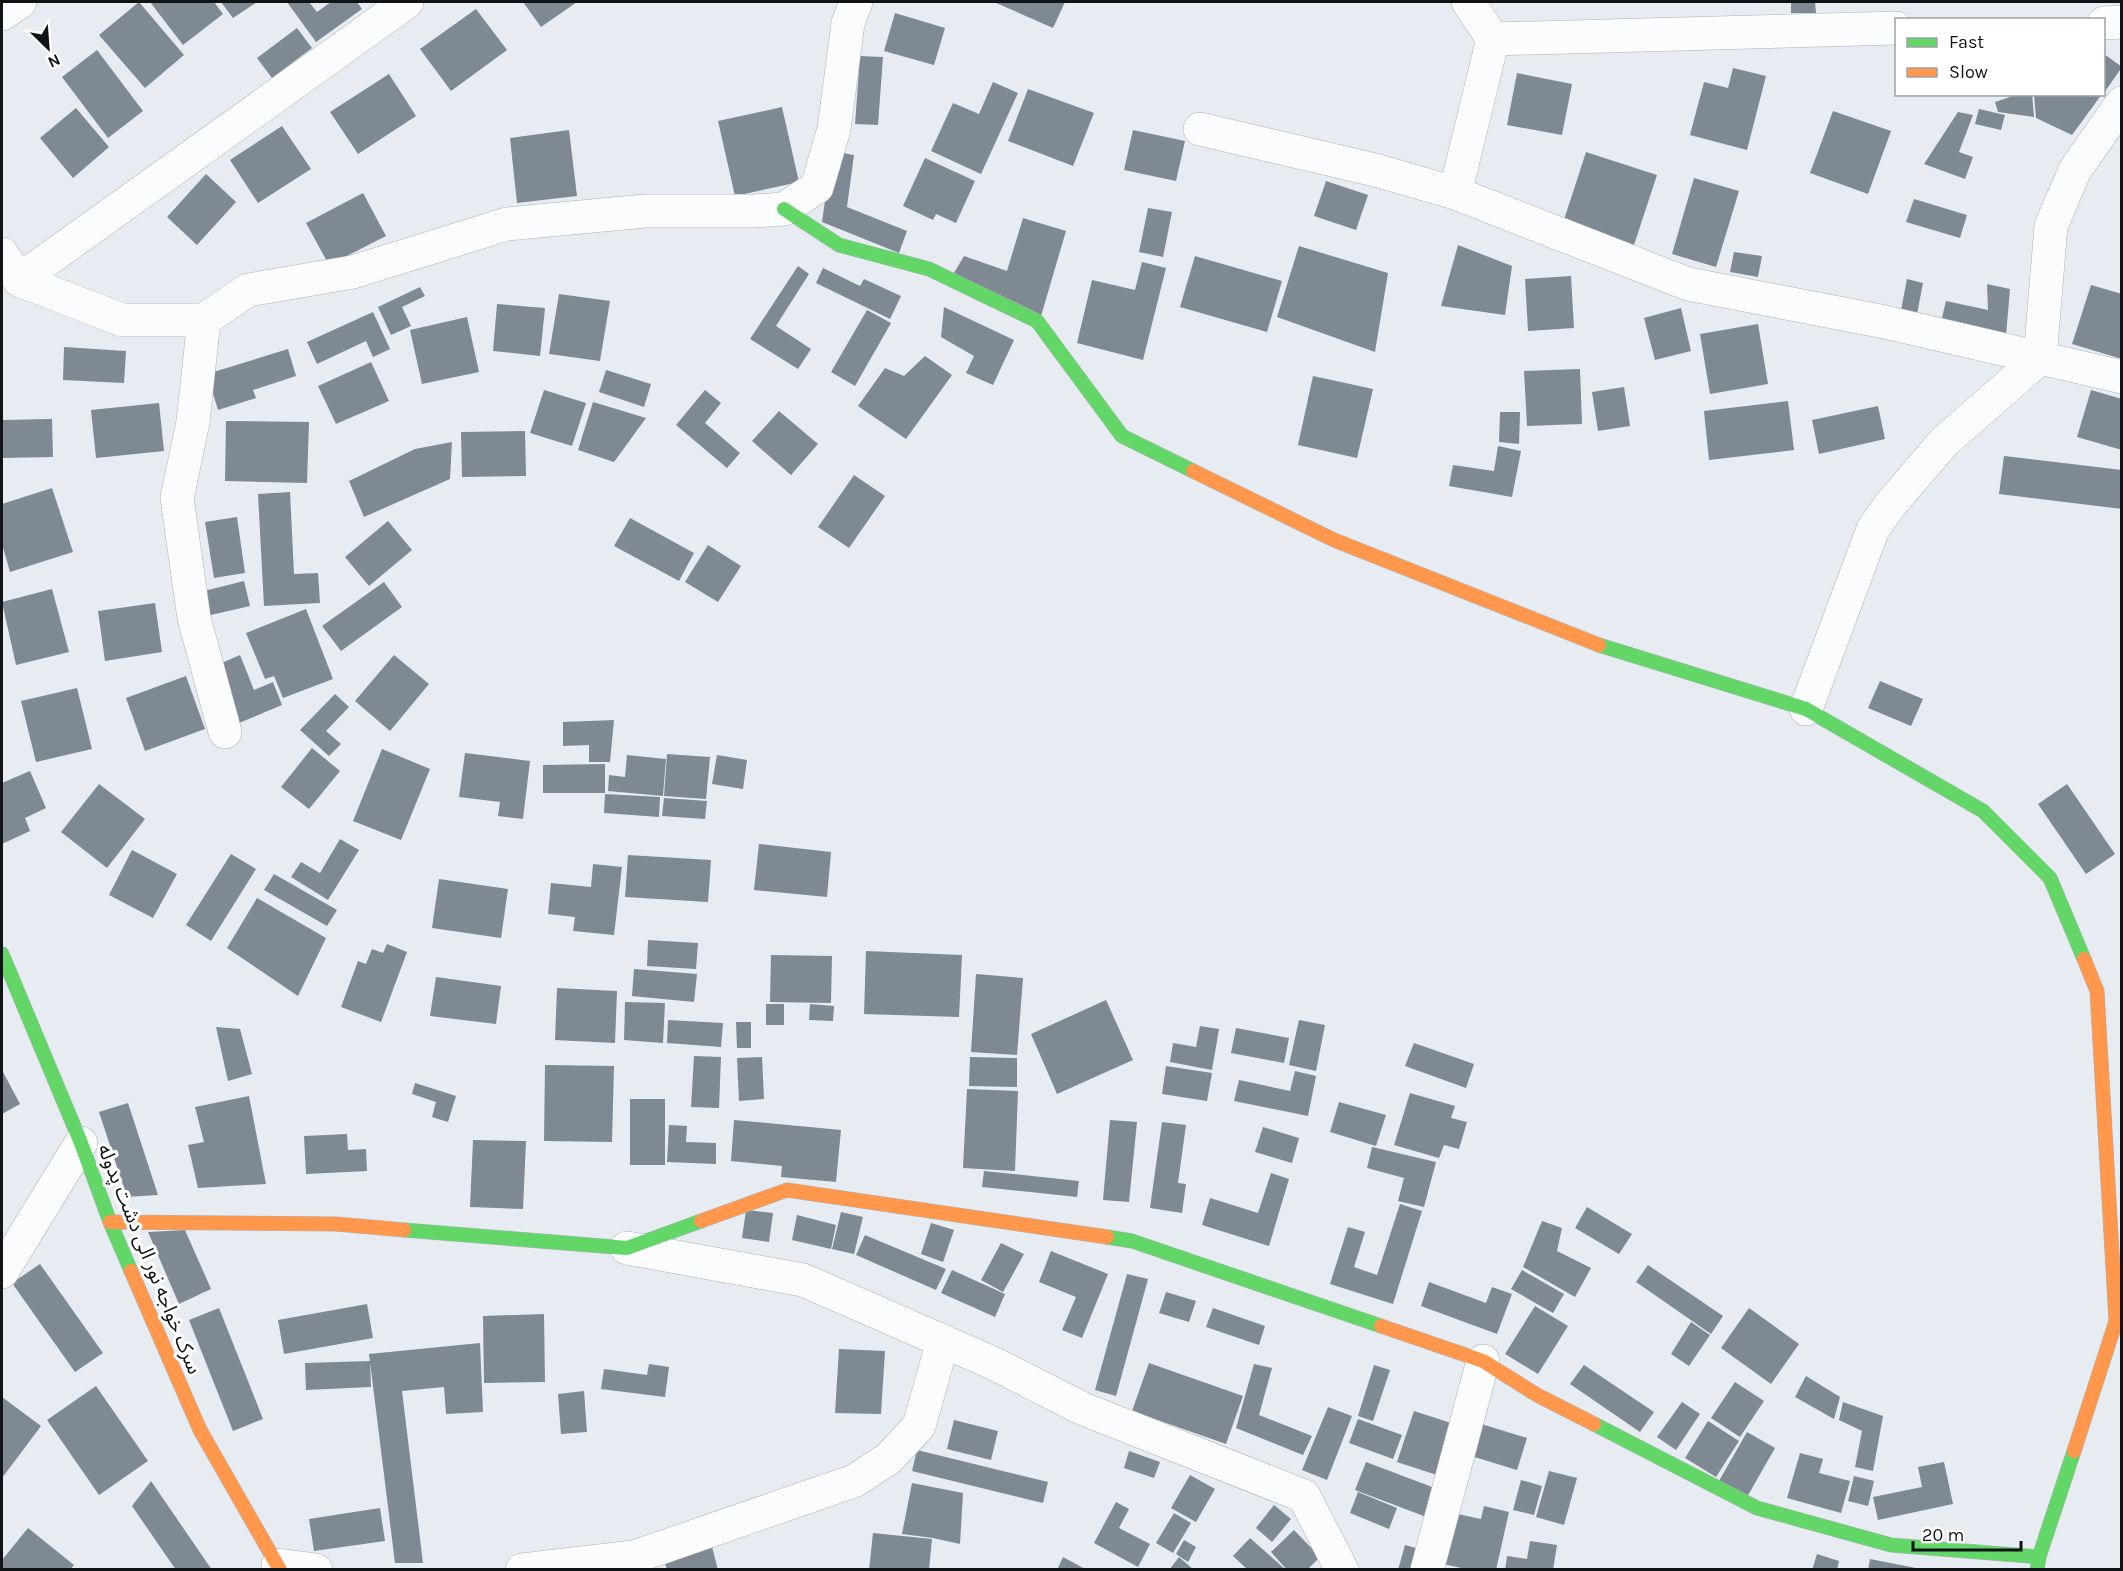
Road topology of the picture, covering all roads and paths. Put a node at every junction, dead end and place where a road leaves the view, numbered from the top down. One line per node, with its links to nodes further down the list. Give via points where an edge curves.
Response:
1 (20, 2): 5 (street)
2 (406, 2): 14 (street)
3 (856, 2): 13 (street, via 848,23 834,129 817,187)
4 (1468, 2): 9 (street)
5 (2, 14)
6 (2121, 22): 7 (street)
7 (2105, 23)
8 (1895, 28): 9 (street)
9 (1493, 39): 12 (street)
10 (2121, 103): 16 (street, via 2075,170 2051,226)
11 (1200, 129): 12 (street, via 1376,170)
12 (1455, 193): 16 (street, via 1688,284 1885,322)
13 (784, 209): 15 (street, via 645,211 507,224 353,272 248,290); 18 (street, via 839,245 929,269 1037,321 1122,436 1313,530 1609,649)
14 (10, 267): 15 (street, via 122,320)
15 (204, 320): 19 (street, via 193,422 177,498 194,618)
16 (2040, 358): 17 (street); 18 (street, via 1944,442 1873,529)
17 (2121, 377)
18 (1806, 709): 27 (street, via 1983,811 2050,878 2097,991 2116,1321)
19 (225, 732)
20 (2, 954): 21 (street, سرک خواجه نور الی دشت پدوله)
21 (81, 1143): 22 (street, سرک خواجه نور الی دشت پدوله); 24 (street)
22 (110, 1222): 23 (street, via 336,1224); 28 (street, سرک خواجه نور الی دشت پدوله, via 200,1430)
23 (627, 1248): 25 (street, via 803,1280); 26 (street, via 787,1190 1132,1240)
24 (2, 1272)
25 (943, 1341): 30 (street, via 919,1426 888,1460 854,1481 634,1557); 31 (street, via 1081,1408 1304,1496)
26 (1483, 1361): 27 (street, via 1537,1395 1756,1508 1892,1545); 32 (street)
27 (2038, 1563)
28 (279, 1567): 29 (street)
29 (316, 1569)
30 (522, 1569)
31 (1342, 1569)
32 (1427, 1569)

